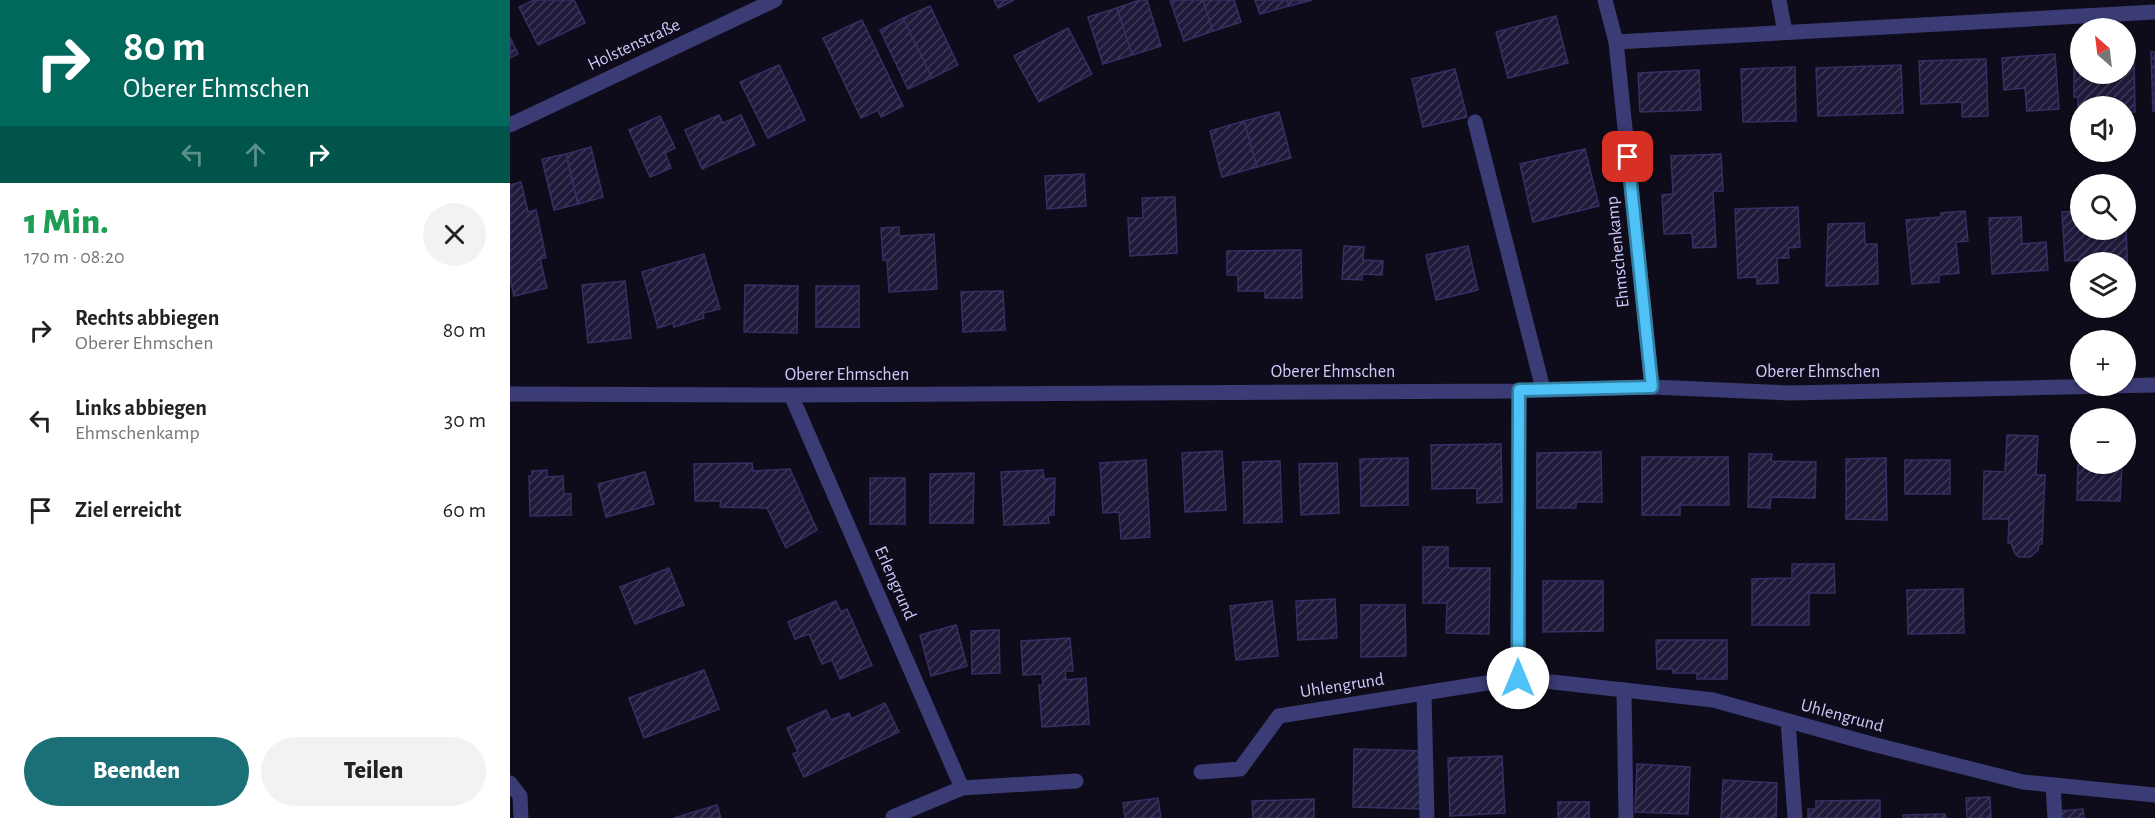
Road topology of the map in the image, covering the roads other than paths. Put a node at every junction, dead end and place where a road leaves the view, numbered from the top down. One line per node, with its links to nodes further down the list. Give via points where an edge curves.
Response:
1 (775, 0): 8 (street, Holstenstraße)
2 (1605, 0): 6 (street, Ehmschenkamp)
3 (1779, 0): 5 (street)
4 (2155, 12): 5 (street)
5 (1785, 32): 6 (street)
6 (1616, 42): 10 (street, Ehmschenkamp)
7 (1475, 122): 11 (street)
8 (510, 125)
9 (2155, 384): 10 (street, Oberer Ehmschen, via 1790,393)
10 (1652, 387): 11 (street, Oberer Ehmschen)
11 (1543, 389): 12 (street, Oberer Ehmschen)
12 (1519, 390): 14 (street, Oberer Ehmschen); 15 (street)
13 (510, 393): 14 (street, Oberer Ehmschen)
14 (791, 395): 23 (street, Erlengrund)
15 (1518, 678): 16 (street, Uhlengrund); 17 (street, Uhlengrund)
16 (1624, 690): 18 (street, Uhlengrund, via 1713,700); 28 (street)
17 (1424, 693): 19 (street, Uhlengrund, via 1279,716 1240,769); 27 (street)
18 (1788, 721): 22 (street, Uhlengrund, via 2023,782); 29 (street)
19 (1201, 772)
20 (1076, 781): 23 (street)
21 (510, 783): 26 (street, via 520,796)
22 (2054, 785): 24 (street, Uhlengrund); 30 (street)
23 (962, 788): 25 (street)
24 (2155, 795)
25 (892, 817)
26 (521, 818)
27 (1427, 818)
28 (1626, 818)
29 (1795, 818)
30 (2055, 818)

